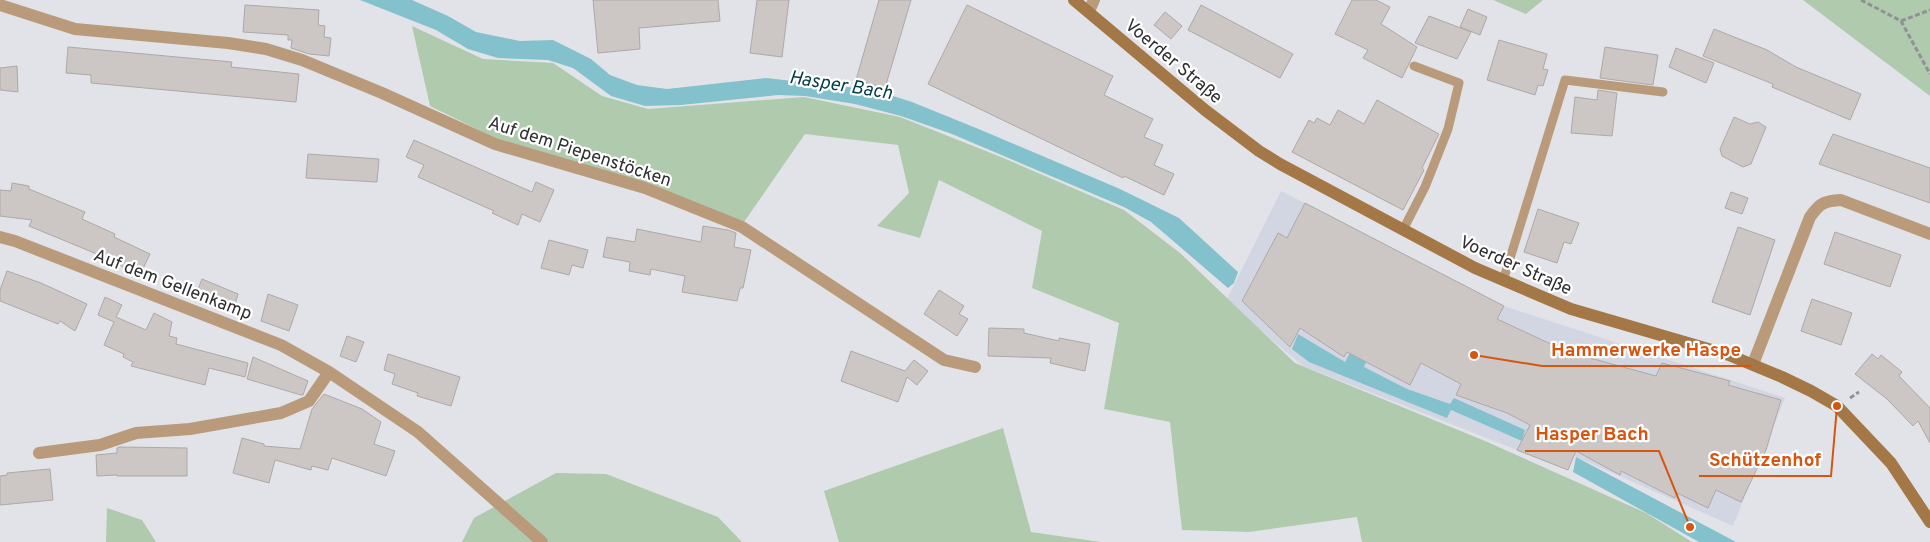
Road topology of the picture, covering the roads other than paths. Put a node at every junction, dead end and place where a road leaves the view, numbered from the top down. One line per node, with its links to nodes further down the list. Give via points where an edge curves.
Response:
1 (1074, 0): 3 (main road, Voerder Straße)
2 (0, 5): 11 (street, Auf dem Piepenstöcken, via 75,29 228,43 266,49 302,60 495,144 645,188 742,227 944,360)
3 (1092, 6): 6 (main road, Voerder Straße, via 1126,45 1259,152)
4 (1414, 66): 6 (lane, via 1458,83 1448,129 1425,187)
5 (1663, 92): 9 (lane, via 1565,80)
6 (1403, 230): 9 (main road, Voerder Straße)
7 (1930, 234): 10 (street, via 1841,200 1818,204 1810,216)
8 (0, 237): 12 (street, Auf dem Gellenkamp, via 282,345)
9 (1503, 281): 10 (main road, Voerder Straße, via 1571,309 1703,346)
10 (1753, 364): 14 (main road, Voerder Straße, via 1837,406 1891,463)
11 (975, 367)
12 (329, 372): 13 (street, via 309,401 281,413 190,429 136,433 100,445); 15 (street, Auf dem Gellenkamp, via 418,432)
13 (39, 453)
14 (1930, 522)
15 (542, 542)

